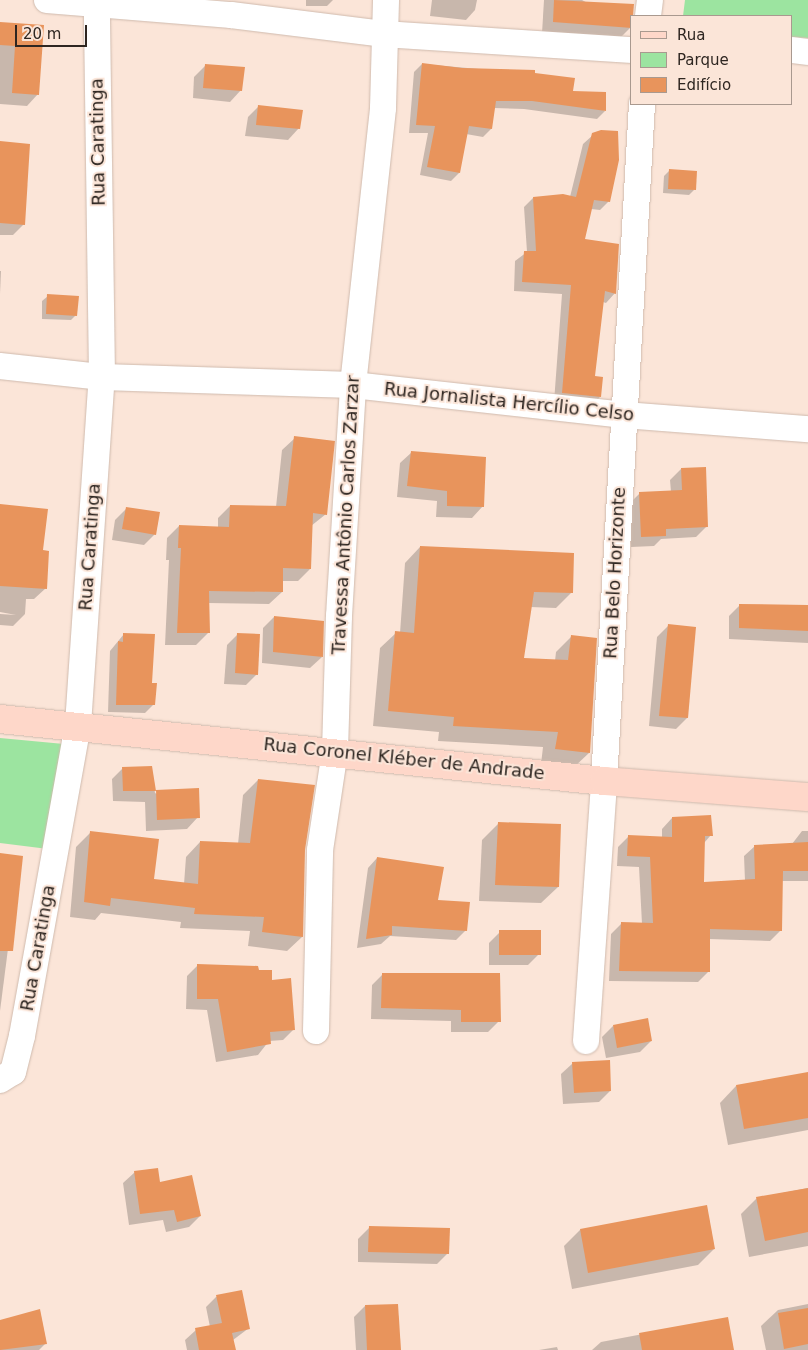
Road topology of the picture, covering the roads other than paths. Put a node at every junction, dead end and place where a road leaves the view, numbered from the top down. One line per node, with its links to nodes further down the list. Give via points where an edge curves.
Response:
1 (47, 0): 4 (street)
2 (386, 0): 6 (street, Travessa Antônio Carlos Zarzar)
3 (650, 0): 5 (street)
4 (97, 2): 6 (street); 12 (street, Rua Caratinga)
5 (648, 15)
6 (383, 34): 7 (street); 13 (street, Travessa Antônio Carlos Zarzar, via 383,108)
7 (630, 50)
8 (793, 50): 9 (street)
9 (808, 52)
10 (642, 105): 14 (street, Rua Belo Horizonte)
11 (0, 366): 12 (street, Rua Jornalista Hercílio Celso)
12 (102, 377): 13 (street, Rua Jornalista Hercílio Celso); 17 (street, Rua Caratinga)
13 (353, 385): 14 (street, Rua Jornalista Hercílio Celso); 18 (street, Travessa Antônio Carlos Zarzar, via 339,616)
14 (624, 415): 15 (street, Rua Jornalista Hercílio Celso); 19 (street, Rua Belo Horizonte)
15 (808, 429)
16 (0, 719): 17 (main road, Rua Coronel Kléber de Andrade)
17 (78, 725): 18 (main road, Rua Coronel Kléber de Andrade); 23 (street, Rua Caratinga, via 22,1036 13,1072)
18 (335, 751): 19 (main road, Rua Coronel Kléber de Andrade); 21 (street, Travessa Antônio Carlos Zarzar, via 320,850)
19 (604, 781): 20 (main road, Rua Coronel Kléber de Andrade); 22 (street, Rua Belo Horizonte)
20 (808, 797)
21 (316, 1031)
22 (586, 1041)
23 (0, 1080)

